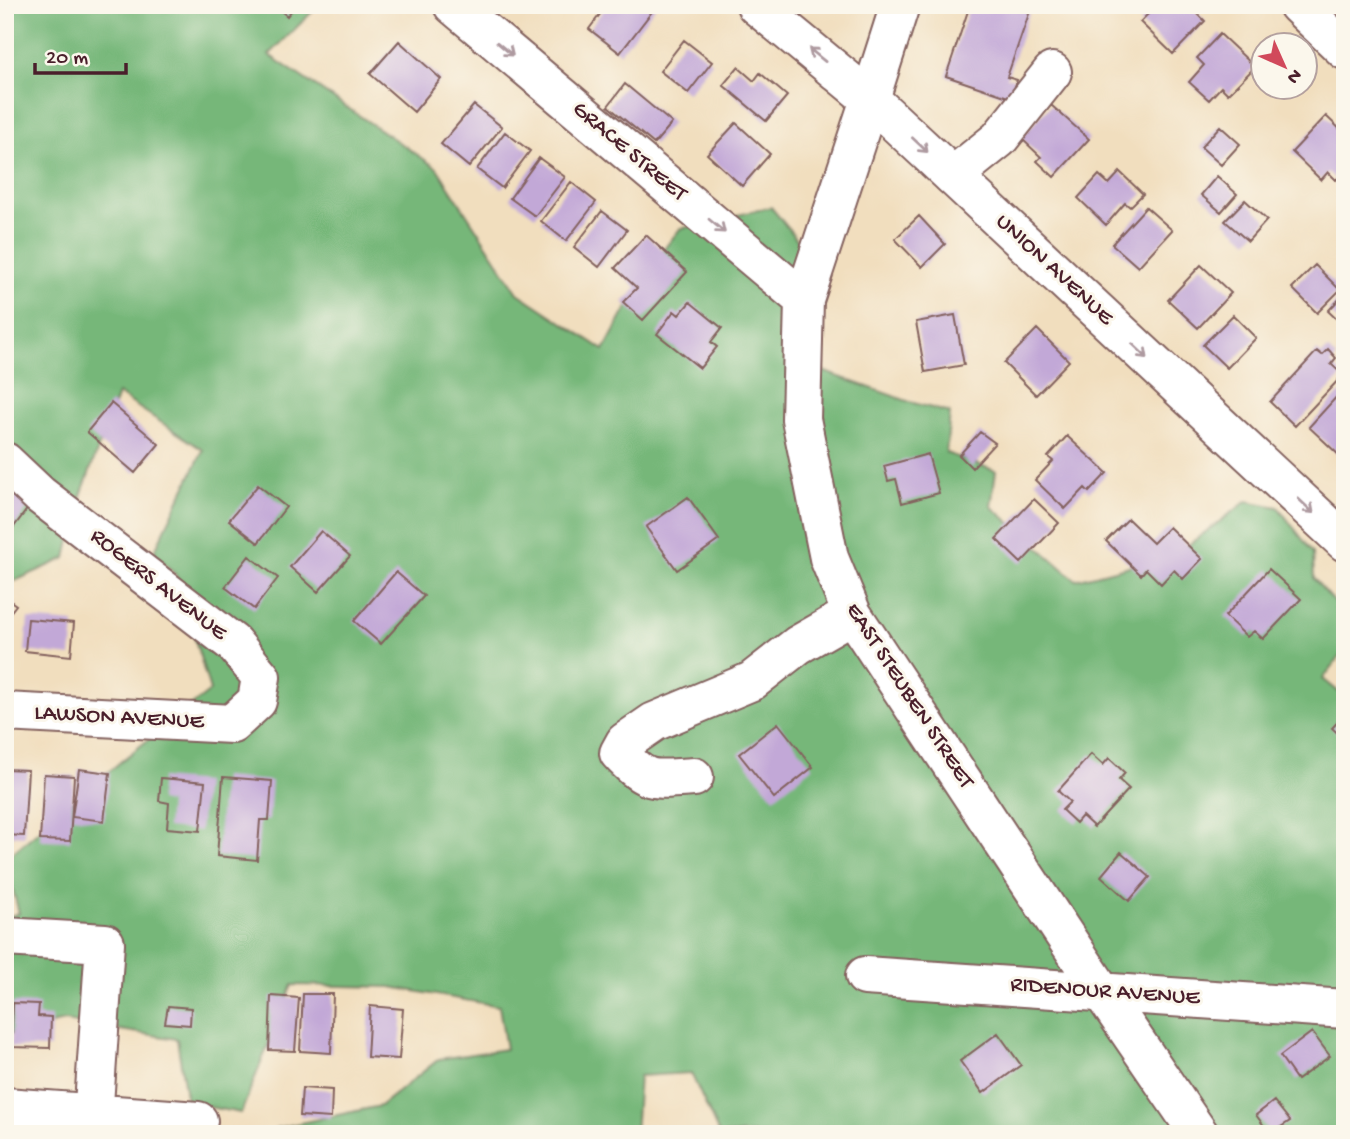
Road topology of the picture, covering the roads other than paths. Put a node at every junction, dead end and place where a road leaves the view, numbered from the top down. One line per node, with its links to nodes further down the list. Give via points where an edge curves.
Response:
1 (453, 5): 9 (street, GRACE STREET, one-way to 9)
2 (756, 5): 7 (street, UNION AVENUE, one-way to 2)
3 (900, 5): 7 (street, EAST STEUBEN STREET)
4 (1298, 5): 5 (street)
5 (1345, 50)
6 (1052, 72): 8 (street, via 999,139)
7 (870, 99): 8 (street, UNION AVENUE, one-way to 8); 9 (street, EAST STEUBEN STREET)
8 (953, 176): 11 (street, UNION AVENUE, one-way to 11)
9 (804, 300): 12 (street, EAST STEUBEN STREET, via 801,419 829,558)
10 (5, 461): 14 (street, ROGERS AVENUE, via 40,495 233,643 261,677 257,701)
11 (1345, 542)
12 (852, 614): 15 (street, via 798,645 752,681 654,722 625,742 619,753 650,779); 18 (street, EAST STEUBEN STREET)
13 (5, 712): 14 (street, LAWSON AVENUE)
14 (232, 724)
15 (694, 776)
16 (5, 937): 22 (street, via 104,943)
17 (865, 976): 18 (street, RIDENOUR AVENUE)
18 (1102, 992): 19 (street, RIDENOUR AVENUE); 23 (street, EAST STEUBEN STREET)
19 (1345, 1009)
20 (5, 1107): 22 (street)
21 (198, 1121): 22 (street)
22 (92, 1123)
23 (1199, 1134)

